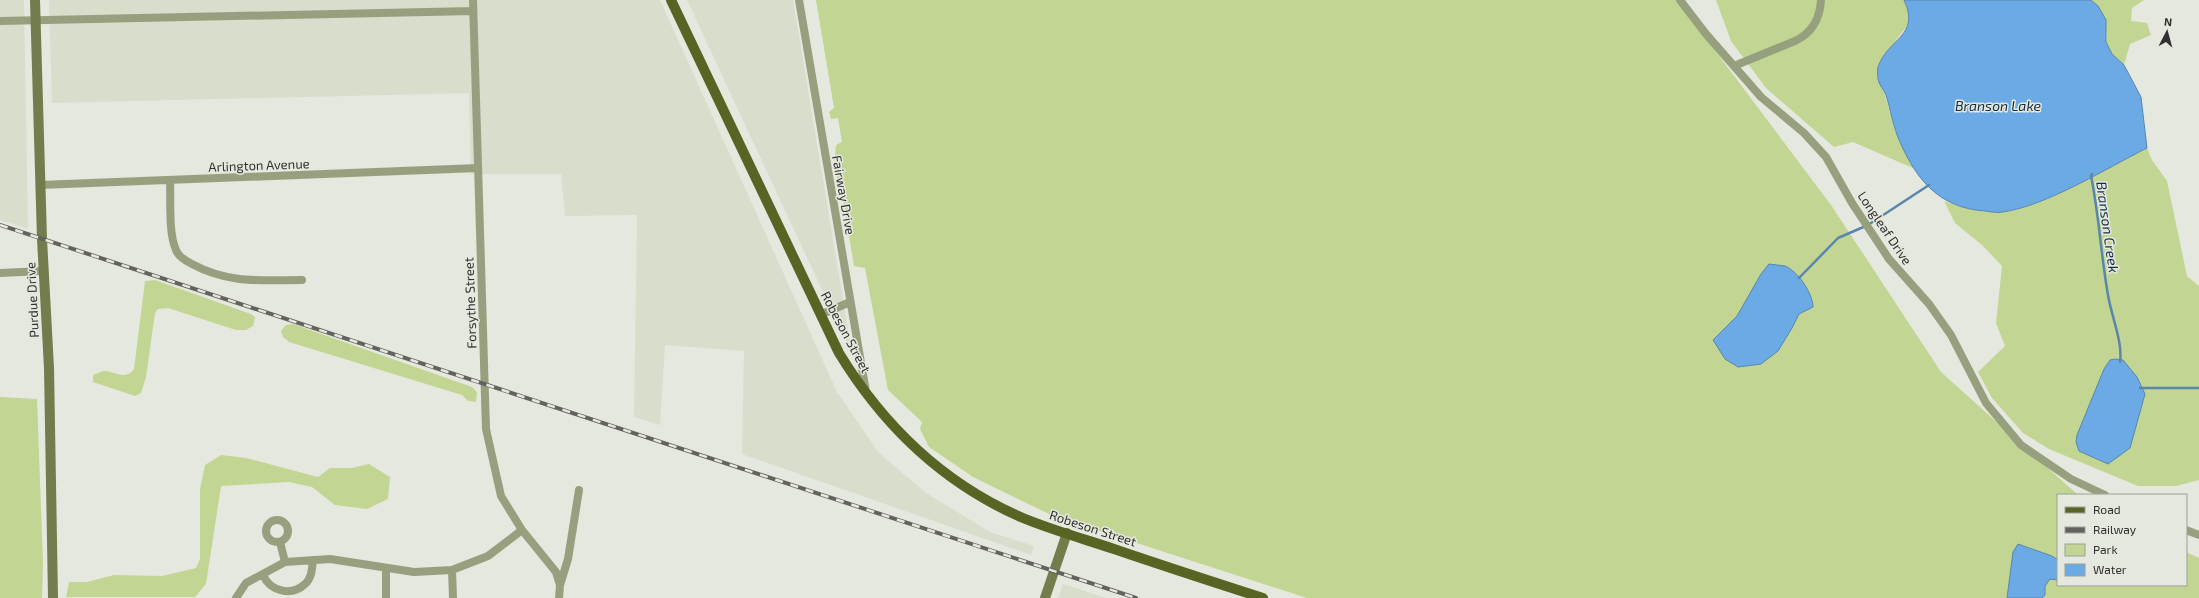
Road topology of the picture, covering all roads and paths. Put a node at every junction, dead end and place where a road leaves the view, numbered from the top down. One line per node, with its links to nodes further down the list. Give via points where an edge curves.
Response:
1 (35, 0): 8 (street, Purdue Drive)
2 (473, 0): 7 (street, Forsythe Street)
3 (671, 0): 18 (main road, Robeson Street)
4 (799, 0): 17 (street, Fairway Drive)
5 (1680, 0): 10 (street, Longleaf Drive)
6 (1822, 0): 10 (street, via 1818,18 1805,36)
7 (474, 11): 8 (street); 11 (street, Forsythe Street)
8 (36, 20): 9 (street); 13 (street, Purdue Drive)
9 (0, 21)
10 (1734, 66): 21 (street, Longleaf Drive, via 1761,97 1804,133 1826,157 1852,203 1889,259 1929,304 1951,335 1986,403 2021,445 2071,478)
11 (478, 168): 12 (street, Arlington Avenue); 22 (street, Forsythe Street, via 486,429 501,496)
12 (170, 180): 13 (street, Arlington Avenue); 16 (street, via 173,240 176,252 186,260 203,270 232,279)
13 (40, 185): 14 (street, Purdue Drive)
14 (44, 271): 15 (street); 33 (street, Purdue Drive, via 49,368)
15 (0, 274)
16 (302, 280)
17 (850, 302): 18 (street); 19 (street, Fairway Drive)
18 (820, 315): 19 (main road, Robeson Street, via 839,353)
19 (866, 394): 24 (main road, Robeson Street, via 909,442 951,477 1000,507)
20 (579, 490): 32 (street, via 568,559)
21 (2103, 494)
22 (522, 530): 30 (street, via 488,556); 32 (street, Forsythe Street, via 556,572)
23 (2187, 530): 25 (street)
24 (1067, 533): 38 (street); 39 (main road, Robeson Street)
25 (2199, 535)
26 (280, 542): 28 (street)
27 (313, 560): 28 (street); 29 (street, via 330,559); 31 (street, via 311,574 306,583 288,591 271,587)
28 (285, 562): 31 (street)
29 (386, 570): 30 (street, via 433,573); 35 (street)
30 (452, 570): 36 (street)
31 (263, 575): 34 (street, via 246,583)
32 (560, 585): 37 (street)
33 (53, 598)
34 (236, 598)
35 (386, 598)
36 (452, 598)
37 (560, 598)
38 (1046, 598)
39 (1263, 598)

